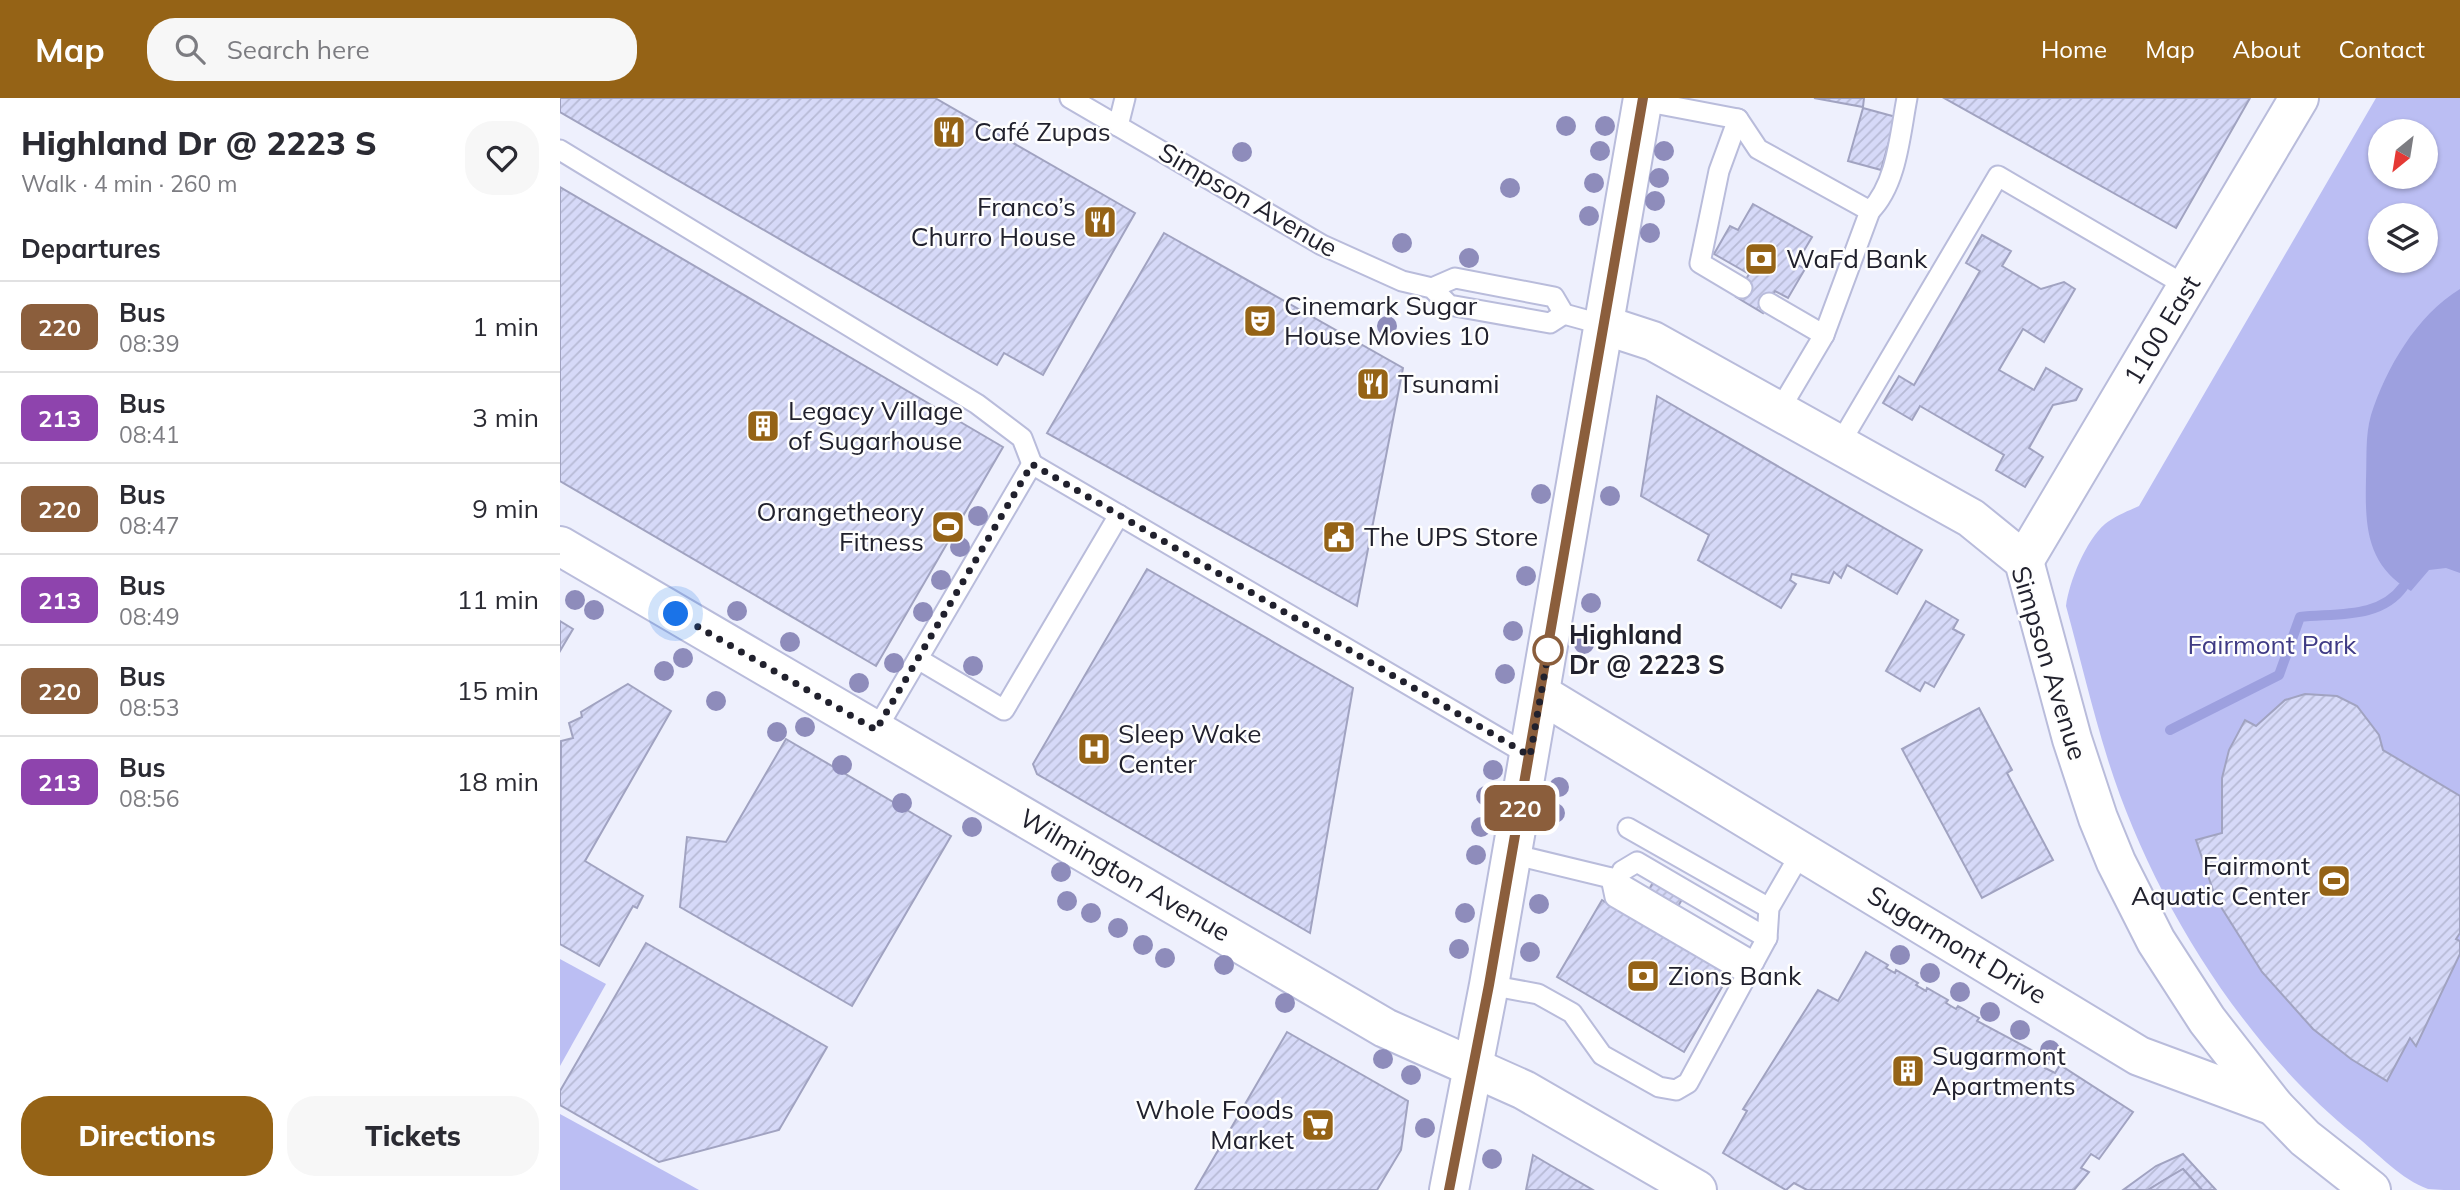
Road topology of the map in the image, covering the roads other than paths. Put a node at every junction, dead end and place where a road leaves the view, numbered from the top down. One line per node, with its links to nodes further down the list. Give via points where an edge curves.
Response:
1 (1070, 98): 7 (lane, Simpson Avenue)
2 (1125, 98): 7 (lane)
3 (1907, 98): 9 (lane, via 1894,164)
4 (2300, 98): 10 (street, 1100 East)
5 (1643, 99): 6 (lane); 15 (street)
6 (1738, 119): 9 (lane, via 1758,149); 12 (lane, via 1719,171 1700,263)
7 (1118, 126): 11 (lane, Simpson Avenue, via 1322,245 1402,281)
8 (560, 150): 19 (lane, via 977,404 1022,438)
9 (1870, 211): 16 (lane)
10 (2188, 287): 18 (lane, via 1998,176); 22 (street, 1100 East)
11 (1432, 288): 14 (lane, Simpson Avenue, via 1449,305 1464,309 1550,323); 14 (lane, Simpson Avenue, via 1455,278 1554,297)
12 (1742, 288)
13 (1769, 303): 16 (lane)
14 (1564, 314): 15 (lane, Simpson Avenue)
15 (1604, 325): 17 (street, Simpson Avenue, via 1653,341); 24 (street)
16 (1825, 335): 17 (lane)
17 (1779, 411): 18 (street, Simpson Avenue)
18 (1839, 445): 22 (street, Simpson Avenue, via 1970,518)
19 (1032, 464): 20 (lane); 23 (lane)
20 (1119, 515): 23 (lane, via 1004,710); 26 (lane)
21 (560, 546): 25 (street, Wilmington Avenue)
22 (2024, 561): 36 (street, Simpson Avenue, via 2072,738 2116,862 2180,981)
23 (918, 659): 25 (lane)
24 (1541, 694): 26 (street); 29 (street, Sugarmont Drive)
25 (876, 730): 35 (street, Wilmington Avenue, via 1385,1028)
26 (1530, 756): 30 (street)
27 (1628, 828): 28 (lane)
28 (1658, 845): 31 (lane); 32 (lane)
29 (1802, 851): 32 (lane); 36 (street, Sugarmont Drive, via 2139,1056)
30 (1512, 854): 31 (lane); 34 (street)
31 (1621, 877): 33 (lane); 33 (lane)
32 (1769, 908): 33 (lane)
33 (1757, 956): 34 (lane, via 1688,1083 1676,1090 1659,1087 1602,1055 1572,1013 1538,993)
34 (1489, 985): 35 (street)
35 (1471, 1068): 37 (street); 38 (street, Wilmington Avenue, via 1524,1090)
36 (2274, 1106): 39 (street, Sugarmont Drive, via 2305,1138)
37 (1449, 1190)
38 (1697, 1190)
39 (2371, 1190)

